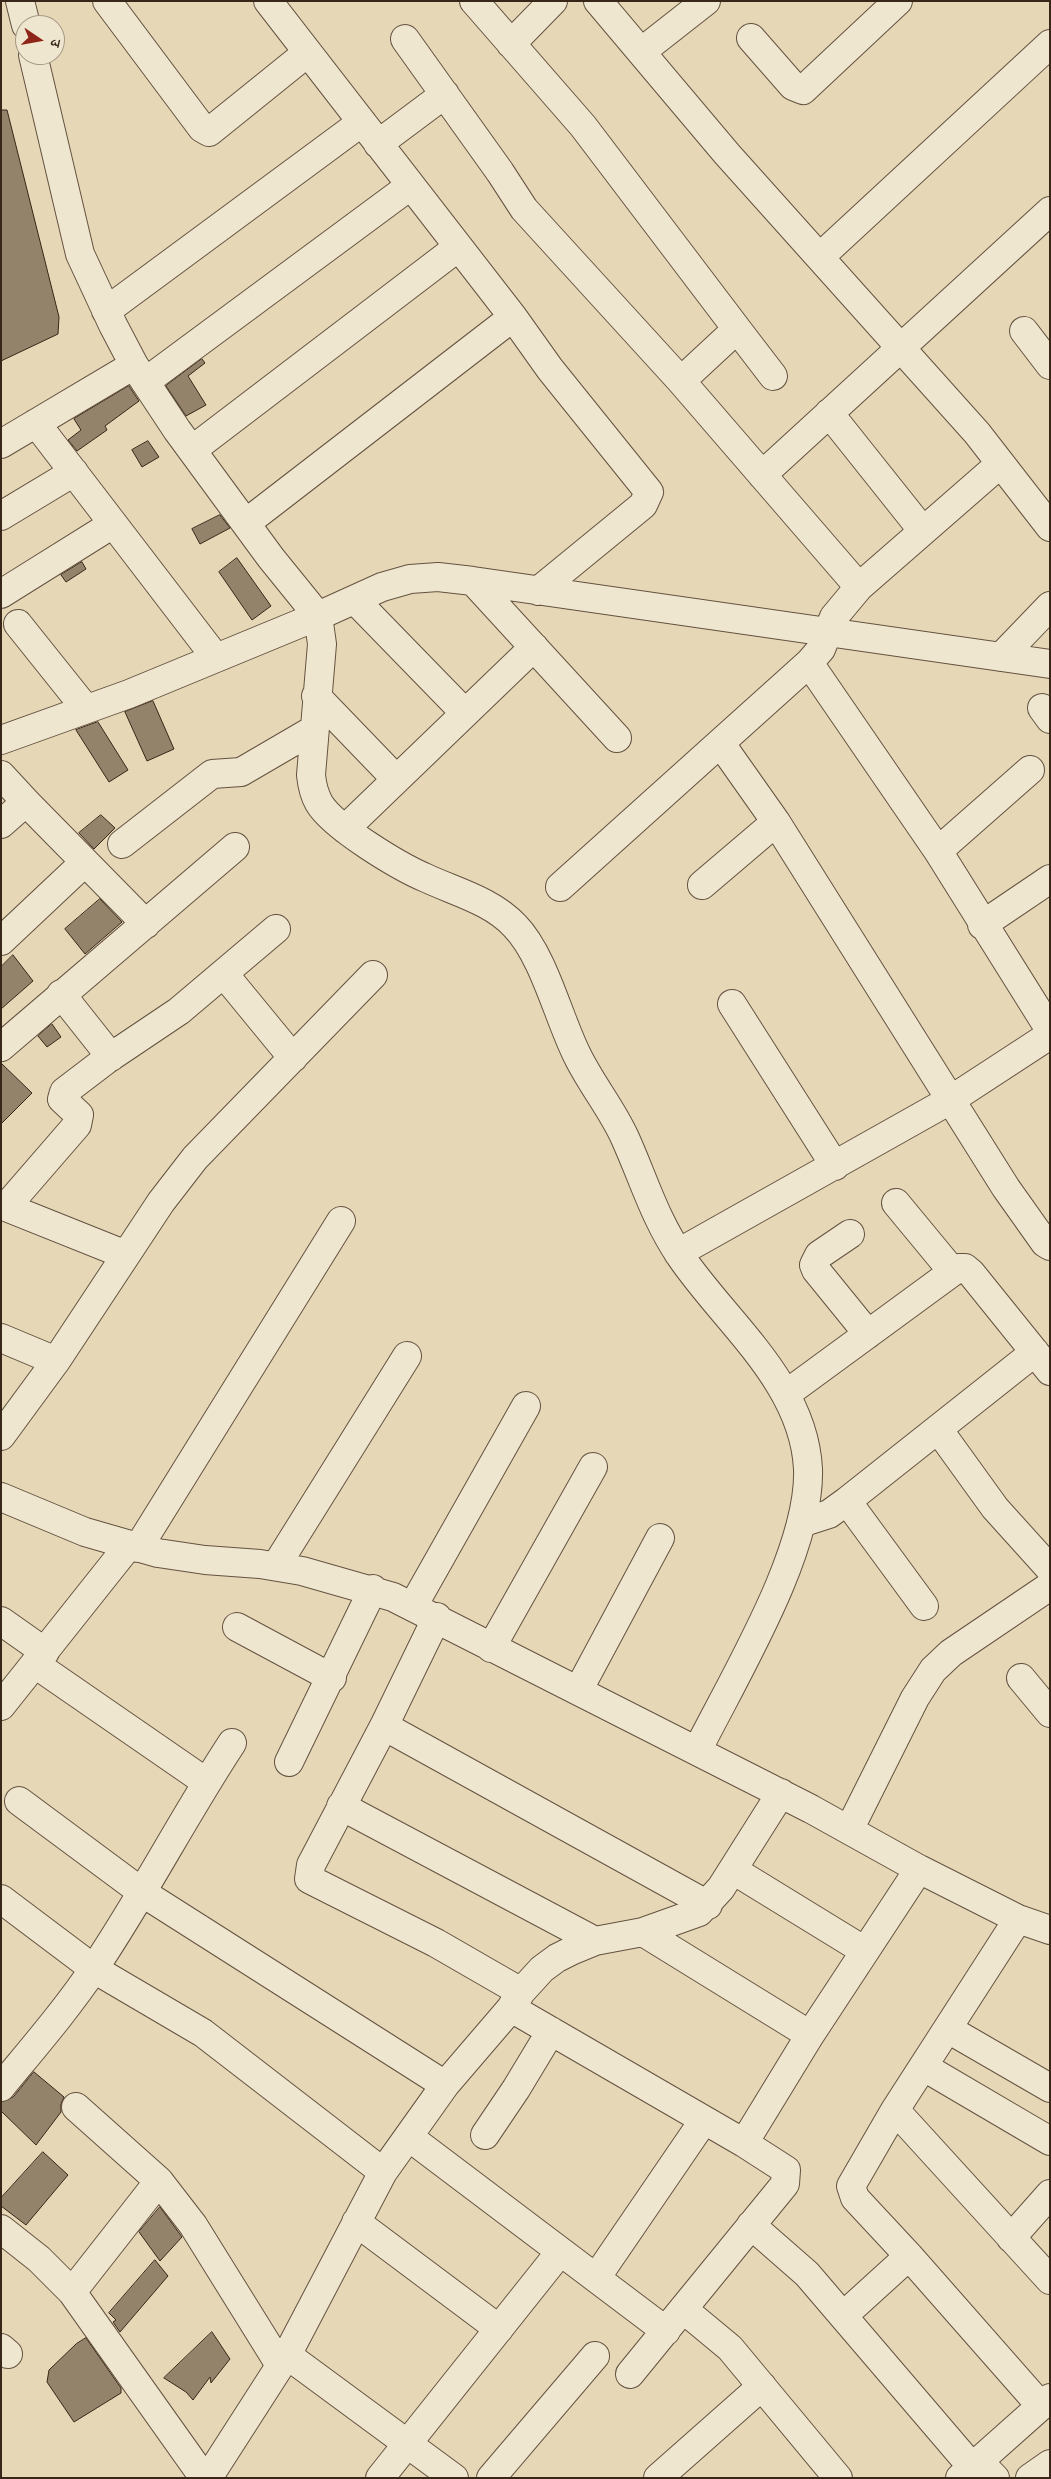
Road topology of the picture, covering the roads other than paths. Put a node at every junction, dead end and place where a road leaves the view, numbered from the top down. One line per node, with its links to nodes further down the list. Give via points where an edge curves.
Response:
1 (107, 1): 13 (street, via 202,128 210,132)
2 (268, 1): 13 (street)
3 (474, 1): 10 (street)
4 (554, 1): 10 (street)
5 (598, 1): 12 (street)
6 (706, 1): 12 (street)
7 (898, 1): 8 (street, via 803,90 793,86)
8 (751, 38)
9 (405, 39): 15 (street)
10 (511, 44): 24 (street, via 583,126)
11 (1050, 44): 21 (street)
12 (641, 52): 21 (street)
13 (307, 53): 16 (street)
14 (35, 65): 22 (street, via 80,254)
15 (445, 94): 17 (street); 30 (street, via 524,209)
16 (362, 122): 17 (street); 22 (street)
17 (378, 144): 18 (street)
18 (410, 186): 20 (street); 28 (street)
19 (1050, 211): 26 (street)
20 (457, 248): 23 (street); 34 (street)
21 (820, 256): 26 (street)
22 (106, 311): 28 (street)
23 (512, 317): 39 (street); 45 (street, via 649,492 642,505)
24 (738, 329): 29 (street); 30 (street)
25 (1024, 331): 27 (street)
26 (901, 347): 31 (street); 35 (street)
27 (1050, 365)
28 (140, 374): 32 (street); 34 (street)
29 (773, 376)
30 (681, 381): 37 (street)
31 (829, 413): 37 (street); 42 (street)
32 (36, 423): 33 (street); 36 (street)
33 (1, 444)
34 (192, 450): 39 (street)
35 (1000, 464): 41 (street); 42 (street)
36 (74, 472): 38 (street); 40 (street)
37 (762, 475): 44 (street)
38 (1, 516)
39 (246, 523): 49 (street)
40 (113, 524): 46 (street); 53 (street)
41 (1050, 527)
42 (923, 531): 44 (street)
43 (474, 581): 45 (street); 47 (street, via 438,577 410,579 382,587); 52 (street)
44 (859, 588): 51 (street, via 842,606)
45 (538, 591): 51 (street)
46 (1, 594)
47 (355, 600): 49 (street); 59 (street)
48 (1050, 606): 54 (street)
49 (318, 616): 53 (street); 57 (street, via 322,644)
50 (18, 624): 58 (street)
51 (828, 633): 54 (street); 55 (street, via 821,649)
52 (534, 647): 59 (street); 61 (street)
53 (216, 658): 58 (street)
54 (1001, 658): 56 (street)
55 (809, 663): 63 (street); 73 (street)
56 (1050, 664)
57 (316, 696): 60 (street); 66 (street)
58 (86, 709): 62 (street)
59 (465, 713): 66 (street)
60 (313, 730): 70 (street, via 313,788 320,805); 71 (street, via 241,772 212,774)
61 (616, 738)
62 (1, 740)
63 (721, 744): 68 (street); 77 (street)
64 (1030, 770): 73 (street)
65 (1, 775): 67 (street)
66 (396, 780): 70 (street)
67 (26, 802): 69 (street); 74 (street)
68 (776, 822): 76 (street); 91 (street)
69 (1, 824)
70 (345, 829): 98 (street, via 421,876 499,912 516,926 529,944 577,1056 615,1116 654,1211)
71 (122, 844)
72 (235, 847): 78 (street)
73 (938, 851): 79 (street)
74 (85, 862): 78 (street); 81 (street)
75 (1050, 879): 79 (street)
76 (702, 885)
77 (560, 888)
78 (146, 924): 84 (street)
79 (982, 925): 86 (street)
80 (276, 929): 82 (street)
81 (1, 941)
82 (224, 974): 89 (street, via 179,1011); 90 (street)
83 (373, 976): 90 (street)
84 (62, 994): 88 (street); 89 (street)
85 (732, 1004): 92 (street)
86 (1050, 1030)
87 (1050, 1035): 91 (street)
88 (1, 1047)
89 (111, 1056): 94 (street, via 64,1092 64,1102 79,1116 77,1125)
90 (293, 1058): 99 (street, via 195,1158)
91 (952, 1099): 92 (street); 97 (street, via 1006,1188)
92 (835, 1166): 98 (street)
93 (896, 1203): 100 (street)
94 (4, 1206): 99 (street)
95 (341, 1221): 115 (street)
96 (850, 1234): 101 (street, via 819,1255 814,1264)
97 (1050, 1246)
98 (678, 1254): 106 (street)
99 (126, 1255): 104 (street)
100 (953, 1272): 101 (street); 105 (street, via 965,1268 972,1273)
101 (868, 1334): 106 (street)
102 (1, 1338): 104 (street)
103 (407, 1356): 116 (street)
104 (56, 1361): 109 (street)
105 (1042, 1362): 108 (street)
106 (786, 1394): 113 (street, via 799,1424 806,1452 808,1472)
107 (526, 1406): 121 (street)
108 (938, 1429): 112 (street); 117 (street, via 995,1508)
109 (1, 1436)
110 (593, 1467): 124 (street)
111 (1, 1497): 115 (street, via 85,1532)
112 (847, 1501): 113 (street, via 828,1514); 120 (street)
113 (800, 1523): 133 (street, via 767,1613)
114 (660, 1538): 128 (street)
115 (134, 1546): 116 (street, via 205,1560); 125 (street)
116 (276, 1566): 119 (street)
117 (1050, 1569)
118 (1050, 1586): 139 (street, via 951,1653 933,1670 915,1698)
119 (373, 1589): 121 (street); 126 (street)
120 (924, 1606)
121 (425, 1612): 124 (street); 131 (street)
122 (1, 1621): 125 (street)
123 (237, 1627): 126 (street)
124 (491, 1648): 128 (street)
125 (40, 1658): 129 (street); 135 (street)
126 (332, 1678): 134 (street)
127 (1020, 1678): 130 (street)
128 (578, 1691): 133 (street)
129 (1, 1706)
130 (1050, 1713)
131 (384, 1726): 138 (street); 144 (street)
132 (232, 1743): 135 (street)
133 (697, 1751): 136 (street)
134 (289, 1762)
135 (206, 1782): 142 (street)
136 (781, 1793): 139 (street); 141 (street)
137 (19, 1801): 142 (street)
138 (341, 1806): 148 (street); 151 (street, via 311,1865 309,1879 453,1951)
139 (849, 1830): 140 (street)
140 (919, 1869): 145 (street); 149 (street)
141 (733, 1870): 144 (street); 149 (street)
142 (143, 1893): 150 (street); 156 (street)
143 (1, 1898): 150 (street)
144 (708, 1905): 147 (street, via 687,1918)
145 (1018, 1919): 146 (street); 152 (street)
146 (1050, 1930)
147 (643, 1932): 148 (street); 154 (street)
148 (595, 1941): 151 (street, via 557,1958 542,1969)
149 (865, 1951): 154 (street)
150 (94, 1969): 157 (street); 166 (street, via 203,2033)
151 (516, 2000): 153 (street); 156 (street)
152 (948, 2029): 155 (street); 158 (street)
153 (551, 2031): 161 (street); 162 (street)
154 (810, 2035): 165 (street)
155 (924, 2067): 160 (street); 164 (street)
156 (445, 2085): 163 (street)
157 (1, 2087)
158 (1050, 2088)
159 (76, 2107): 167 (street)
160 (895, 2110): 172 (street); 174 (street, via 851,2186 855,2198)
161 (704, 2120): 165 (street); 175 (street)
162 (485, 2135)
163 (409, 2138): 166 (street); 173 (street)
164 (1050, 2141)
165 (744, 2143): 170 (street, via 781,2166 787,2176)
166 (383, 2172): 169 (street)
167 (159, 2181): 177 (street); 183 (street, via 193,2225)
168 (1050, 2194): 172 (street)
169 (356, 2222): 180 (street); 183 (street)
170 (751, 2226): 178 (street); 179 (street, via 794,2262)
171 (1, 2229): 177 (street)
172 (1011, 2238): 176 (street)
173 (560, 2252): 175 (street); 180 (street)
174 (910, 2256): 179 (street); 186 (street)
175 (596, 2278): 181 (street)
176 (1050, 2280)
177 (72, 2292): 190 (street)
178 (683, 2309): 181 (street); 185 (street, via 730,2348)
179 (844, 2316): 189 (street)
180 (499, 2329): 187 (street)
181 (666, 2330): 184 (street)
182 (595, 2356): 194 (street)
183 (283, 2360): 187 (street); 191 (street)
184 (630, 2374)
185 (762, 2386): 195 (street); 196 (street)
186 (1045, 2402): 189 (street)
187 (407, 2443): 192 (street); 193 (street)
188 (1050, 2464): 197 (street)
189 (976, 2471)
190 (204, 2478)
191 (208, 2478)
192 (380, 2478)
193 (454, 2478)
194 (491, 2478)
195 (658, 2478)
196 (838, 2478)
197 (1030, 2478)

